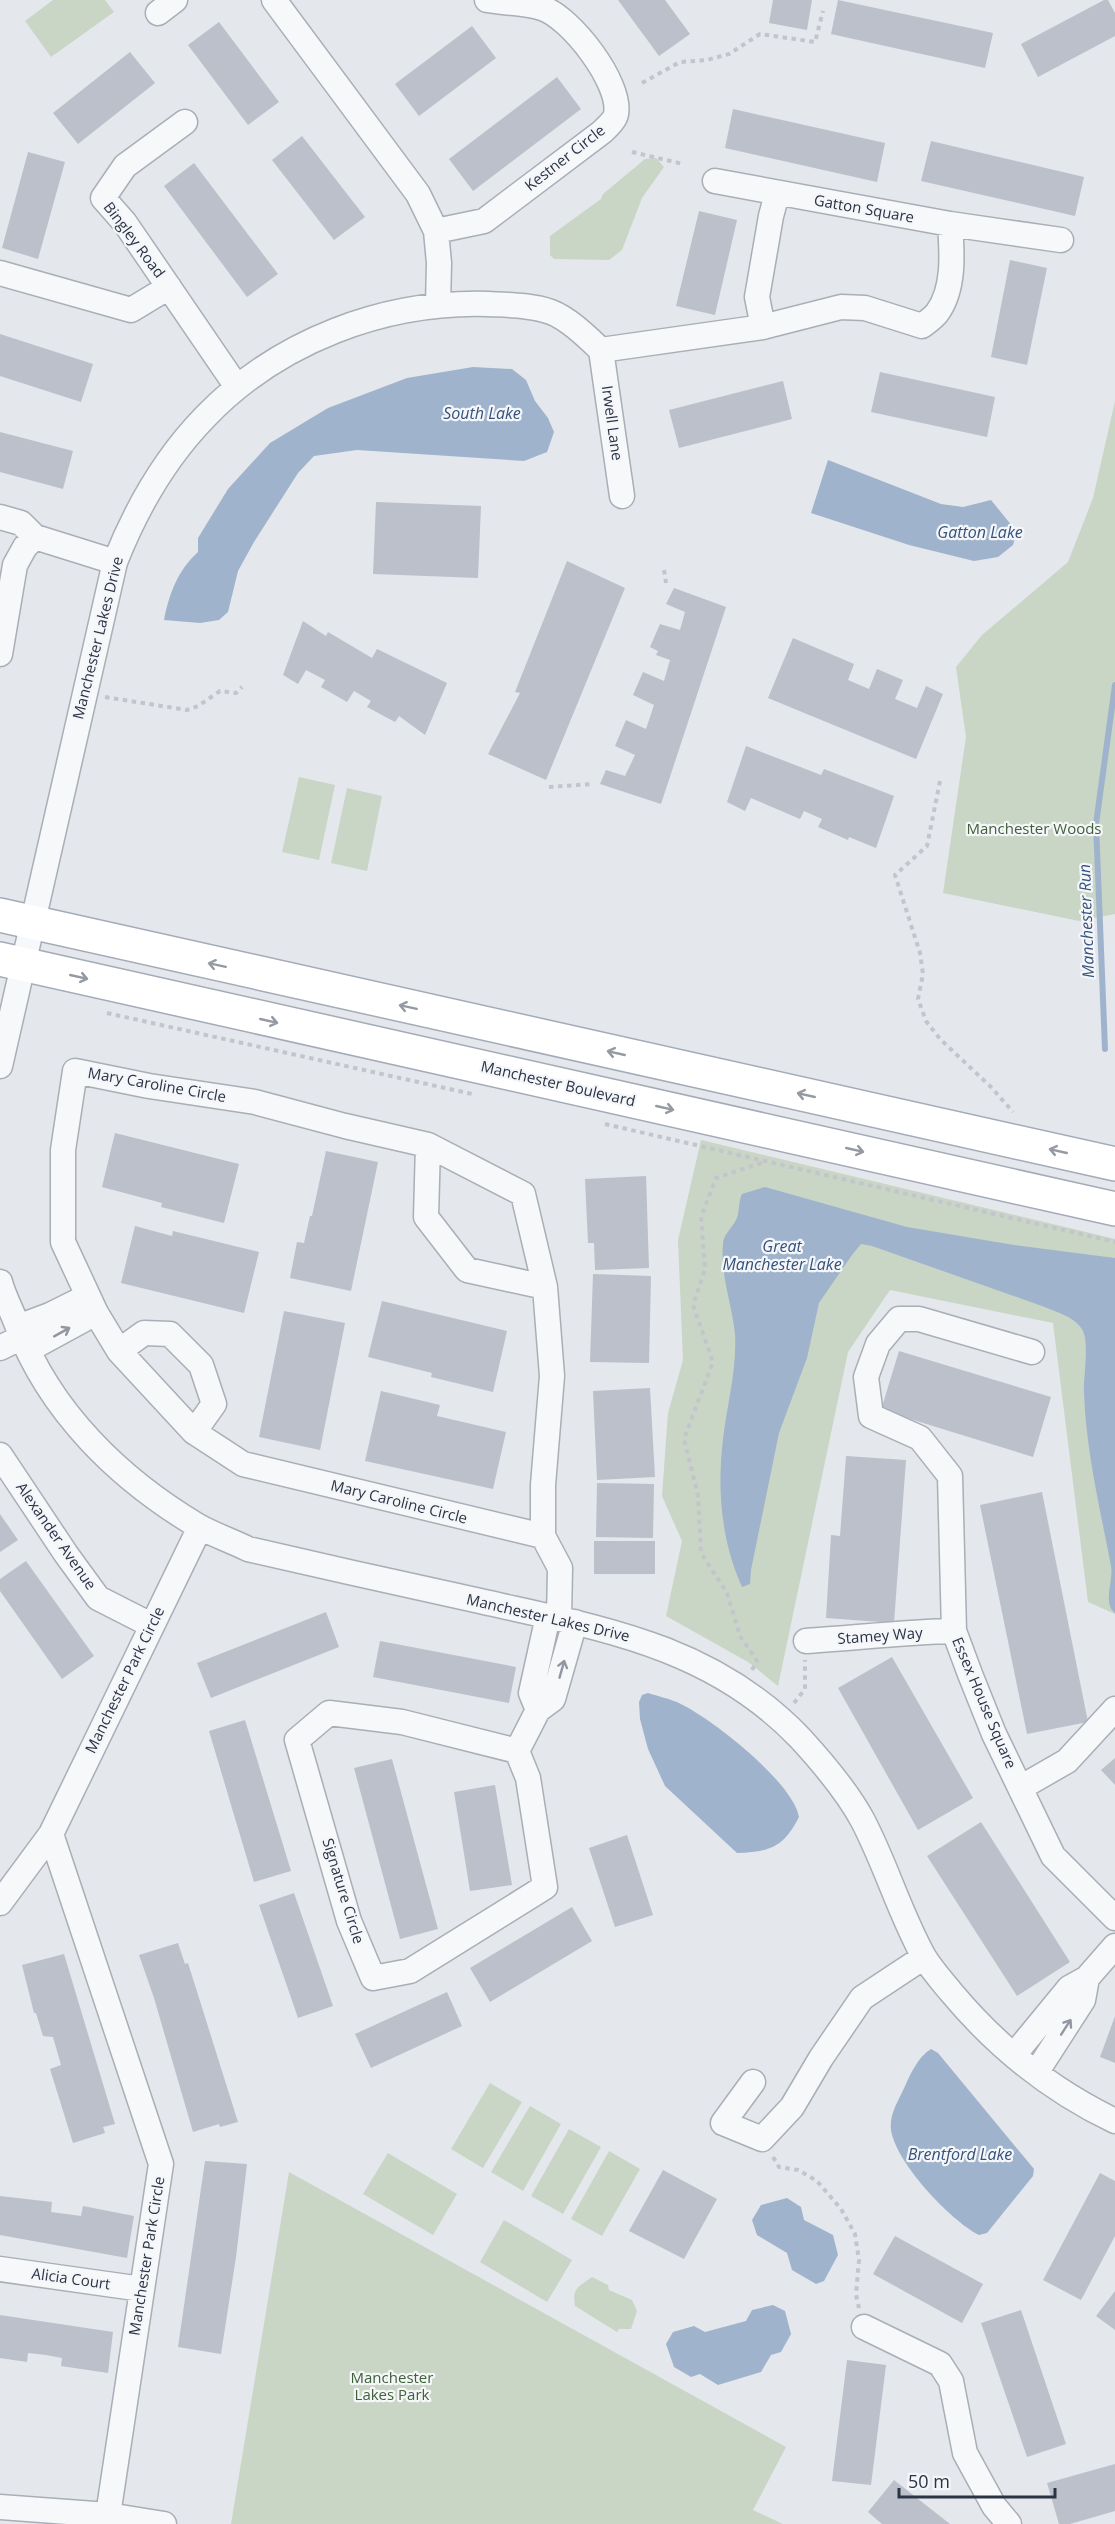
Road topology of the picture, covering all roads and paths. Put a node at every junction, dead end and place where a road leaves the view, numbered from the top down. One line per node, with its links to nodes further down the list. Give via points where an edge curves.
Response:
1 (274, 0): 11 (street, via 418,194)
2 (487, 0): 11 (street, Kestner Circle, via 543,8 561,18 609,78 617,100 616,117 602,132 484,221)
3 (823, 11): 4 (path, via 815,42 760,34 729,54 680,62)
4 (642, 83)
5 (185, 122): 14 (street, Bingley Road, via 125,166 103,198)
6 (632, 152): 7 (path)
7 (683, 164)
8 (715, 182): 9 (street, Gatton Square)
9 (777, 194): 10 (street, Gatton Square); 16 (street, via 757,297)
10 (950, 224): 12 (street, Gatton Square); 16 (street, via 948,290 937,313 922,326 865,308 841,307)
11 (436, 231): 15 (street)
12 (1061, 240)
13 (0, 273): 14 (street, Bingley Road, via 131,310)
14 (169, 286): 18 (street, Bingley Road)
15 (438, 305): 17 (street, Manchester Lakes Drive, via 513,305 552,312); 18 (street, Manchester Lakes Drive, via 336,330 290,352)
16 (763, 327): 17 (street)
17 (601, 350): 19 (street, Irwell Lane)
18 (237, 387): 22 (street, Manchester Lakes Drive, via 173,453 125,536)
19 (622, 496)
20 (0, 517): 21 (street, via 21,523)
21 (35, 537): 22 (street); 25 (street, via 15,564)
22 (115, 562): 32 (street, Manchester Lakes Drive)
23 (664, 570): 24 (path)
24 (666, 583)
25 (0, 654)
26 (242, 687): 27 (path, via 236,693 220,691 187,710)
27 (105, 697)
28 (940, 782): 37 (path, via 927,846 895,875 920,953 923,974 918,999 926,1021 940,1039)
29 (592, 784): 30 (path)
30 (549, 787)
31 (0, 915): 32 (main road)
32 (32, 922): 33 (street, Manchester Lakes Drive); 41 (main road, one-way to 32)
33 (11, 961): 35 (street, Manchester Lakes Drive); 42 (main road, Manchester Boulevard, one-way to 42)
34 (105, 1012): 36 (path)
35 (0, 1066)
36 (483, 1097)
37 (1013, 1112)
38 (597, 1123): 40 (path)
39 (428, 1145): 45 (street, Mary Caroline Circle, via 523,1194); 45 (street, via 426,1217 467,1270); 46 (street, Mary Caroline Circle, via 255,1102 75,1071 63,1150 63,1242)
40 (766, 1162): 43 (path); 58 (path, via 716,1179 701,1217 705,1269 693,1305 713,1362 684,1439 698,1495 701,1553 728,1593 740,1636 758,1661)
41 (1115, 1164)
42 (1115, 1209)
43 (1115, 1242)
44 (0, 1282): 47 (street, Manchester Lakes Drive)
45 (545, 1287): 53 (street, Mary Caroline Circle, via 552,1376)
46 (92, 1305): 47 (street); 48 (street, Mary Caroline Circle)
47 (16, 1341): 52 (street, Manchester Lakes Drive, via 83,1434 116,1467)
48 (119, 1351): 50 (street, Mary Caroline Circle); 50 (street, via 144,1332 170,1334 201,1365 214,1404)
49 (1032, 1352): 56 (street, Essex House Square, via 919,1319 899,1319 878,1344 866,1377 871,1416 920,1438 950,1476)
50 (194, 1432): 53 (street, Mary Caroline Circle, via 243,1464)
51 (0, 1455): 55 (street, Alexander Avenue, via 98,1598)
52 (200, 1527): 54 (street, Manchester Lakes Drive, via 248,1549); 55 (street, Manchester Park Circle)
53 (543, 1536): 54 (street, Mary Caroline Circle, via 560,1568)
54 (561, 1619): 58 (street, Manchester Lakes Drive, via 658,1646); 61 (street, via 553,1699 538,1710)
55 (151, 1625): 63 (street, Manchester Park Circle)
56 (954, 1631): 57 (street, Stamey Way); 62 (street, Essex House Square, via 994,1734)
57 (806, 1641): 60 (path, via 805,1689)
58 (740, 1688): 60 (street, Manchester Lakes Drive)
59 (1115, 1709): 62 (street, via 1067,1761)
60 (780, 1720): 67 (street, Manchester Lakes Drive, via 844,1791 863,1822)
61 (517, 1750): 61 (street, Signature Circle, via 402,1722 329,1713 297,1740 349,1921 373,1978 410,1971 545,1887 528,1778)
62 (1020, 1788): 65 (street, Essex House Square, via 1053,1856)
63 (51, 1834): 64 (street, Manchester Park Circle); 75 (street, Manchester Park Circle, via 161,2164)
64 (0, 1902)
65 (1115, 1918)
66 (1115, 1946): 68 (street)
67 (924, 1957): 69 (street, Manchester Lakes Drive, via 986,2032); 73 (street, via 862,1998 792,2107)
68 (1088, 1978): 69 (street, via 1069,1988); 70 (street, one-way to 68, via 1083,2000)
69 (1014, 2055): 70 (street, Manchester Lakes Drive)
70 (1036, 2073): 72 (street, Manchester Lakes Drive)
71 (753, 2082): 73 (street, via 723,2123)
72 (1115, 2121)
73 (762, 2139): 76 (path, via 779,2167 798,2170 817,2181 851,2226 859,2260 856,2295)
74 (0, 2269): 75 (street, Alicia Court)
75 (142, 2289): 78 (street, Manchester Park Circle)
76 (864, 2327): 81 (street, via 940,2364 951,2381 965,2453 994,2506)
77 (0, 2507): 79 (street)
78 (108, 2515): 79 (street); 80 (street)
79 (32, 2517)
80 (164, 2524)
81 (1009, 2524)

